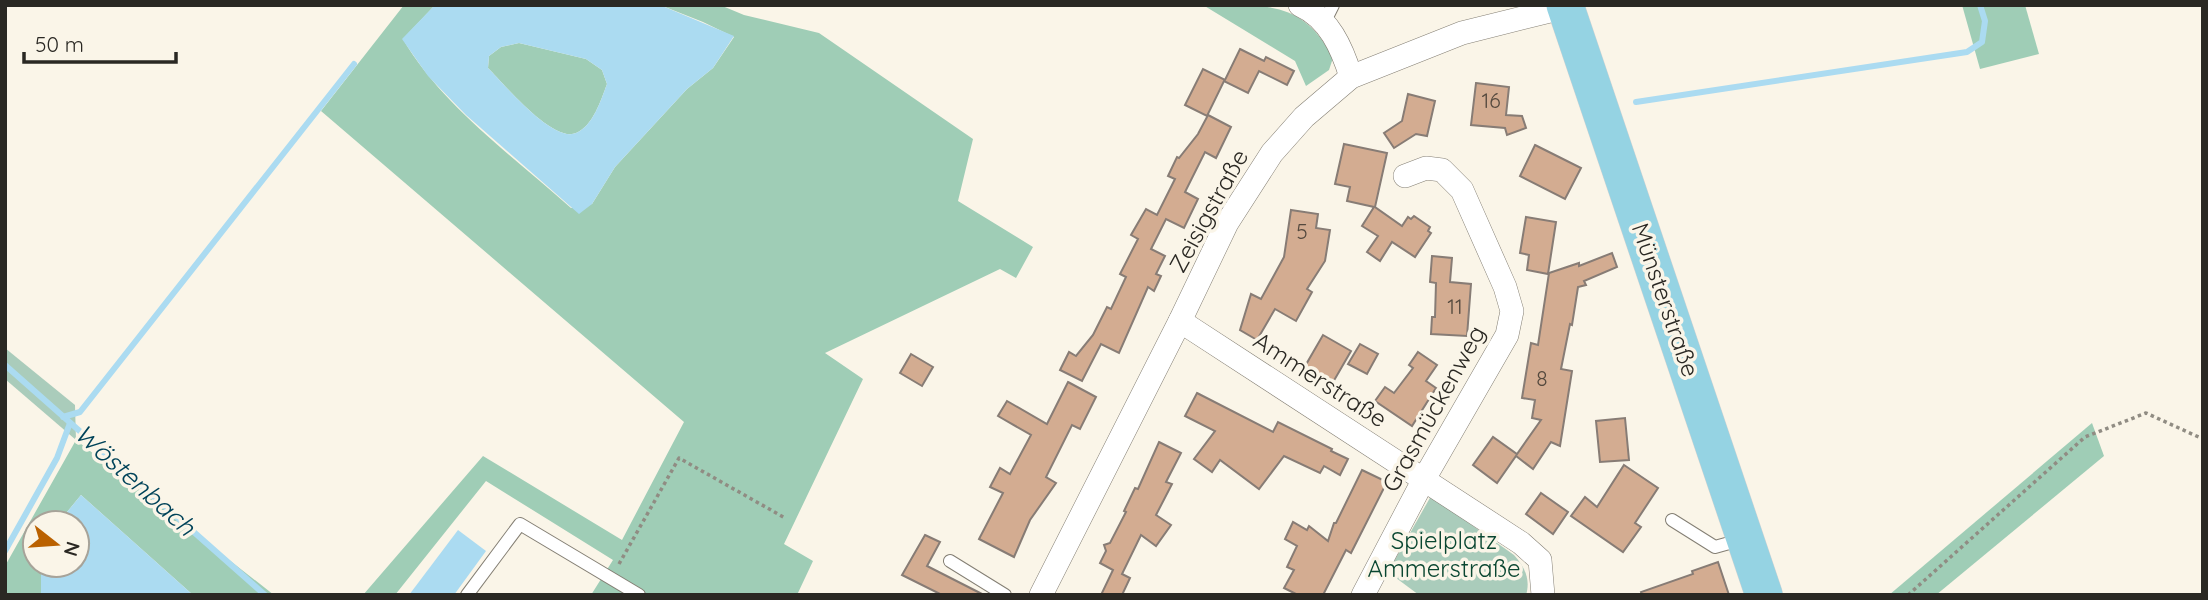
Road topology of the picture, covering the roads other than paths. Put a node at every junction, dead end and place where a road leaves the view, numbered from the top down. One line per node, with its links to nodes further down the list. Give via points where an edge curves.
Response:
1 (1300, 5): 3 (street)
2 (1566, 6): 4 (street, Zeisigstraße, via 1462,33); 9 (main road, Münsterstraße)
3 (1328, 14): 4 (street)
4 (1351, 77): 6 (street, Zeisigstraße, via 1304,117 1272,153 1227,223)
5 (1405, 176): 7 (street, Grasmückenweg, via 1426,168 1443,170 1462,190 1512,311 1507,335)
6 (1180, 321): 7 (street, Ammerstraße); 14 (street, Zeisigstraße)
7 (1424, 479): 15 (street, Grasmückenweg); 16 (street, Ammerstraße, via 1540,560)
8 (1672, 520): 9 (lane, via 1715,547)
9 (1745, 538): 17 (main road, Münsterstraße)
10 (950, 561): 13 (lane)
11 (467, 595): 12 (lane, via 520,524)
12 (639, 595)
13 (1005, 595)
14 (1041, 595)
15 (1363, 595)
16 (1543, 595)
17 (1764, 595)

